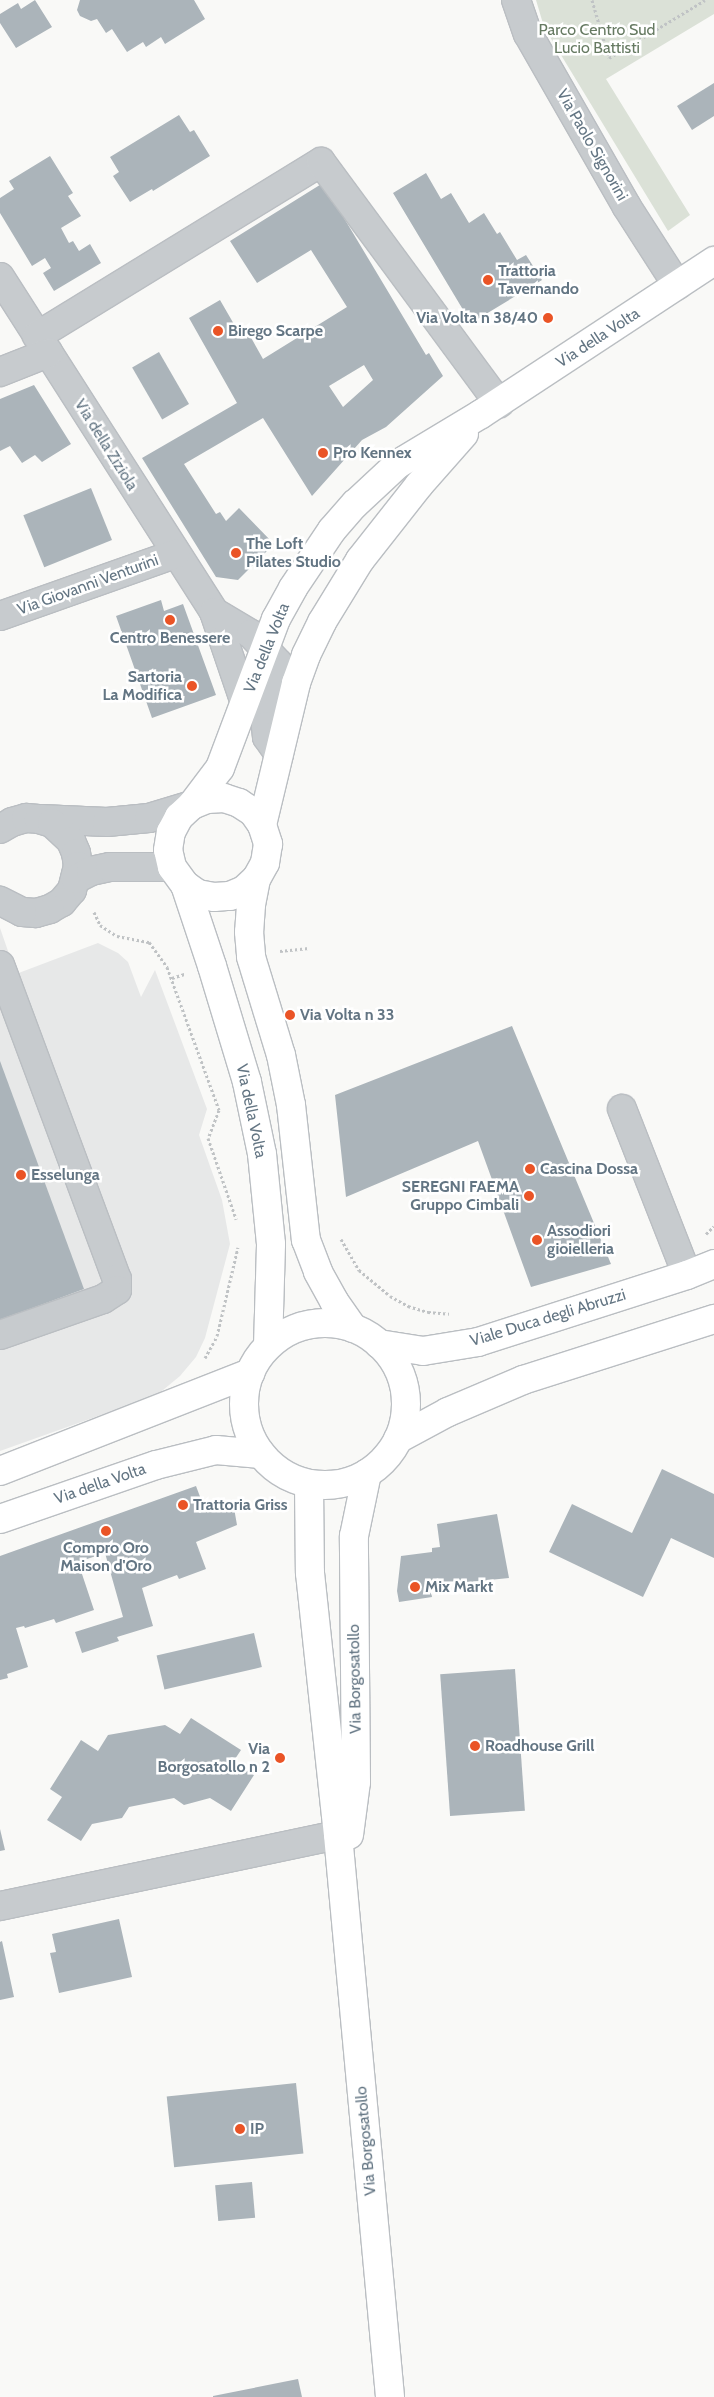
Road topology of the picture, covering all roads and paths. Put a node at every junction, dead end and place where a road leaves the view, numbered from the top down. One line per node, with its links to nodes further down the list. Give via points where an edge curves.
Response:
1 (516, 0): 6 (street, Via Paolo Signorini, via 528,34 627,207)
2 (592, 0): 3 (path, via 609,58)
3 (705, 0)
4 (714, 261): 6 (main road, Via della Volta)
5 (0, 277): 7 (street, Via della Ziziola)
6 (677, 285): 9 (main road, Via della Volta)
7 (42, 344): 8 (street); 9 (street, via 321,162); 10 (street, Via della Ziziola)
8 (0, 372)
9 (490, 409): 13 (main road, Via della Volta, via 398,464 355,504 332,530 297,581 276,619); 15 (main road, Via della Volta, via 419,484 360,560 331,606 296,683)
10 (175, 554): 11 (street, Via della Ziziola); 12 (street, Via Giovanni Venturini)
11 (214, 612): 13 (street, via 251,634); 14 (street)
12 (0, 616)
13 (266, 648): 14 (main road, Via della Volta); 15 (street, via 278,663 281,674 266,726 267,737)
14 (245, 703): 16 (main road, Via della Volta, via 220,768)
15 (279, 754): 18 (main road, Via della Volta)
16 (192, 805): 17 (street, via 149,818 107,822); 18 (main road, via 207,799 224,798 253,812); 20 (main road, Via della Volta, via 179,816 171,832 168,850)
17 (39, 819): 19 (street, via 26,818); 21 (street, via 52,823 71,841 78,866)
18 (262, 825): 22 (main road, Via della Volta, via 268,844 265,862)
19 (0, 829)
20 (179, 876): 21 (street, via 110,867 91,871); 22 (main road, via 198,894 214,897 230,896 244,890); 39 (main road, Via della Volta, via 247,1082 262,1154 271,1244)
21 (76, 879): 23 (street, via 62,902 50,910 22,912)
22 (256, 879): 36 (main road, Via della Volta, via 249,932 251,957 281,1055 291,1105 306,1240 318,1272)
23 (0, 901)
24 (93, 907): 27 (path, via 96,919 107,930 124,938 149,942 167,967 220,1110 208,1138)
25 (0, 965): 37 (street, via 117,1279 117,1290 103,1299)
26 (622, 1109): 30 (street)
27 (237, 1223)
28 (714, 1226): 30 (path, via 699,1239)
29 (339, 1235): 34 (path, via 359,1270 390,1296 428,1312)
30 (673, 1239): 33 (street)
31 (238, 1241): 40 (path, via 217,1336)
32 (714, 1264): 33 (main road, Viale Duca degli Abruzzi)
33 (687, 1276): 38 (main road, Viale Duca degli Abruzzi, via 478,1342 423,1351)
34 (454, 1314)
35 (714, 1319): 42 (main road, via 523,1380 448,1412)
36 (353, 1328): 38 (main road, Via della Volta); 39 (main road, Via della Volta, via 336,1324 299,1328)
37 (0, 1335)
38 (379, 1344): 42 (main road, Via della Volta, via 392,1359 406,1398 405,1419)
39 (268, 1346): 41 (main road, Via della Volta)
40 (200, 1364)
41 (250, 1373): 43 (main road, Via della Volta, via 244,1394 245,1415 250,1436); 44 (main road)
42 (398, 1438): 45 (main road, Via della Volta, via 380,1464)
43 (261, 1454): 46 (main road, Via della Volta, via 275,1468); 47 (main road, Via della Volta, via 207,1452 156,1465)
44 (0, 1471)
45 (367, 1473): 46 (main road, Via della Volta, via 349,1482); 49 (main road, Via Borgosatollo, via 354,1536 356,1782)
46 (309, 1484): 48 (main road, Via Borgosatollo, via 310,1573)
47 (0, 1519)
48 (338, 1835): 49 (main road, Via Borgosatollo); 50 (street)
49 (343, 1884): 51 (main road, Via Borgosatollo)
50 (0, 1906)
51 (390, 2397)

